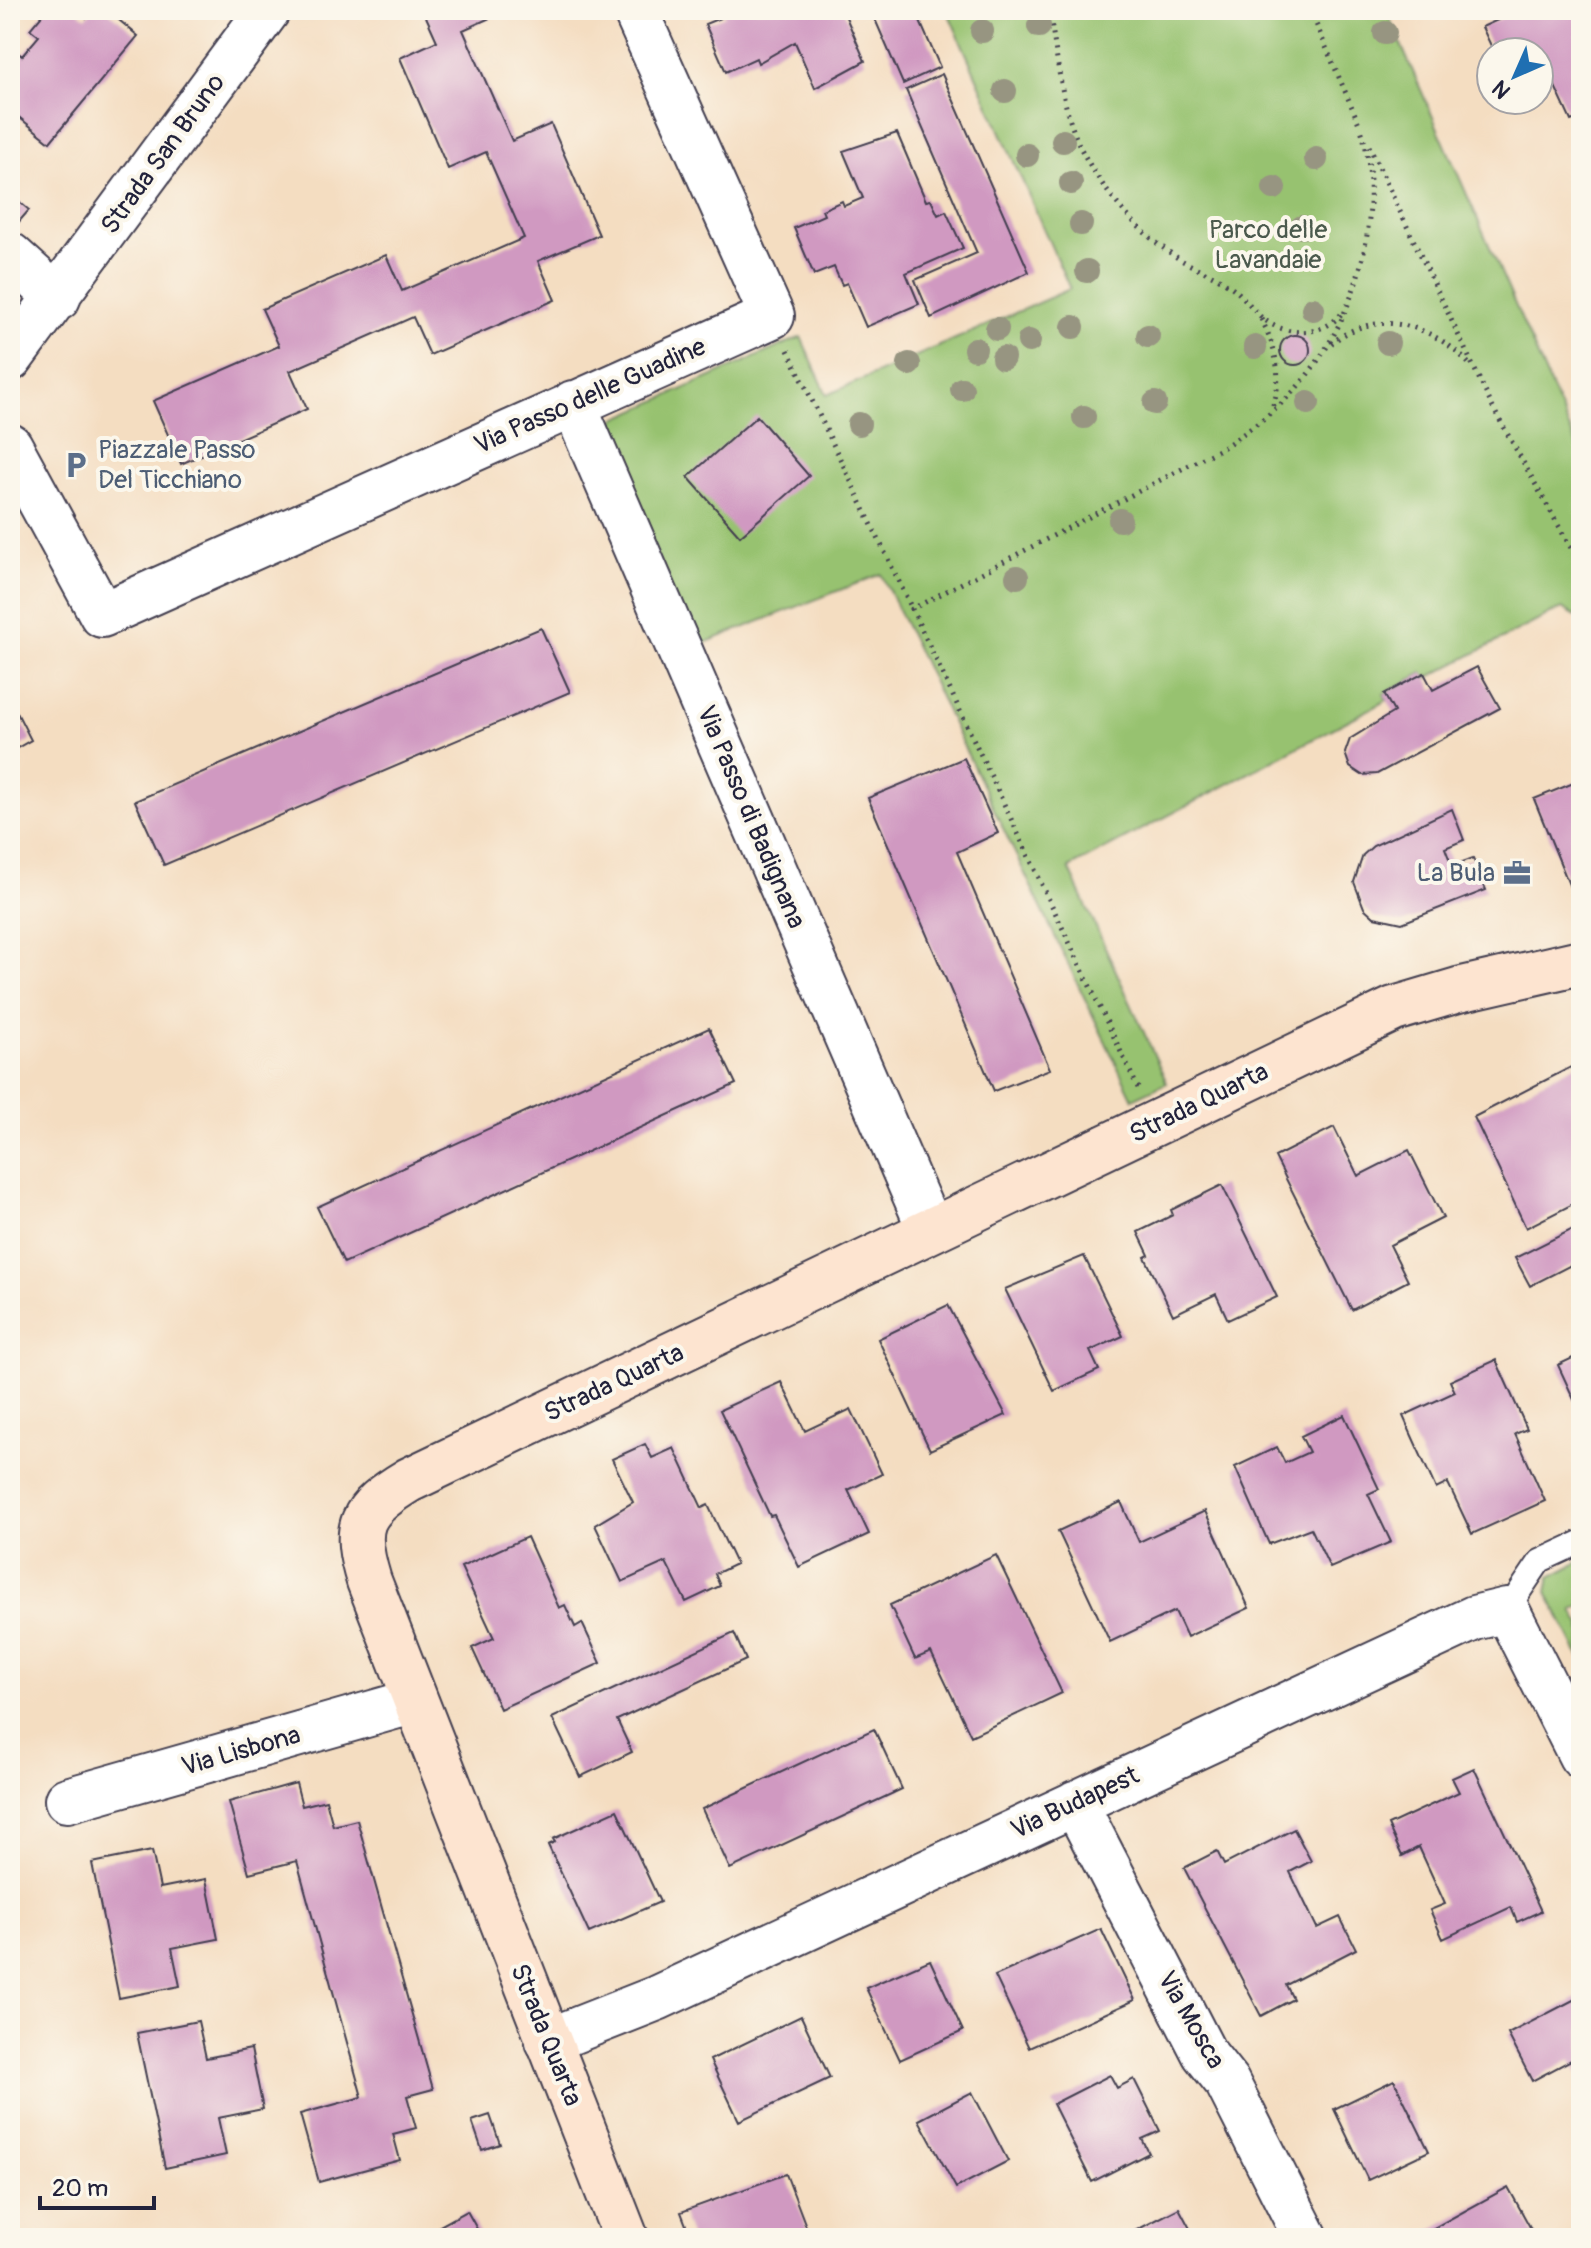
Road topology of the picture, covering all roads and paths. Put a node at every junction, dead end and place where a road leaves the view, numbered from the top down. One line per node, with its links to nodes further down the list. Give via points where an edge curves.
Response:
1 (268, 10): 7 (street, Strada San Bruno)
2 (635, 10): 10 (street)
3 (1049, 10): 9 (path, via 1072,128 1103,187 1144,233 1230,286)
4 (1310, 10): 5 (path)
5 (1360, 126): 8 (path, via 1367,149 1369,197 1364,247); 13 (path)
6 (10, 255): 7 (street)
7 (58, 298): 12 (street, Strada San Bruno)
8 (1347, 305): 9 (path, via 1333,323 1301,332 1278,327); 11 (path)
9 (1251, 306): 15 (path, via 1268,334 1277,371 1276,396)
10 (772, 316): 14 (street, Via Passo delle Guadine); 18 (path)
11 (1325, 350): 13 (path, via 1356,329 1404,324 1436,335); 15 (path, via 1297,388)
12 (10, 359)
13 (1476, 372): 17 (path)
14 (573, 403): 16 (street, Via Passo delle Guadine, via 102,615); 21 (street, Via Passo di Badignana)
15 (1263, 419): 18 (path, via 1203,458)
16 (10, 446)
17 (1581, 566)
18 (912, 609): 20 (path)
19 (1581, 962): 20 (street, Strada Quarta, via 1394,1009)
20 (1155, 1124): 21 (street, Strada Quarta)
21 (930, 1230): 24 (street, Strada Quarta, via 382,1496 361,1522 360,1547)
22 (1581, 1542): 23 (lane, via 1540,1561)
23 (1507, 1610): 25 (street); 27 (street, Via Budapest, via 1474,1618)
24 (415, 1701): 26 (street, Via Lisbona); 28 (street, Strada Quarta)
25 (1581, 1756)
26 (67, 1800)
27 (1075, 1803): 28 (street, Via Budapest, via 657,1998); 30 (street, Via Mosca)
28 (548, 2041): 29 (street, Strada Quarta)
29 (626, 2238)
30 (1306, 2238)

